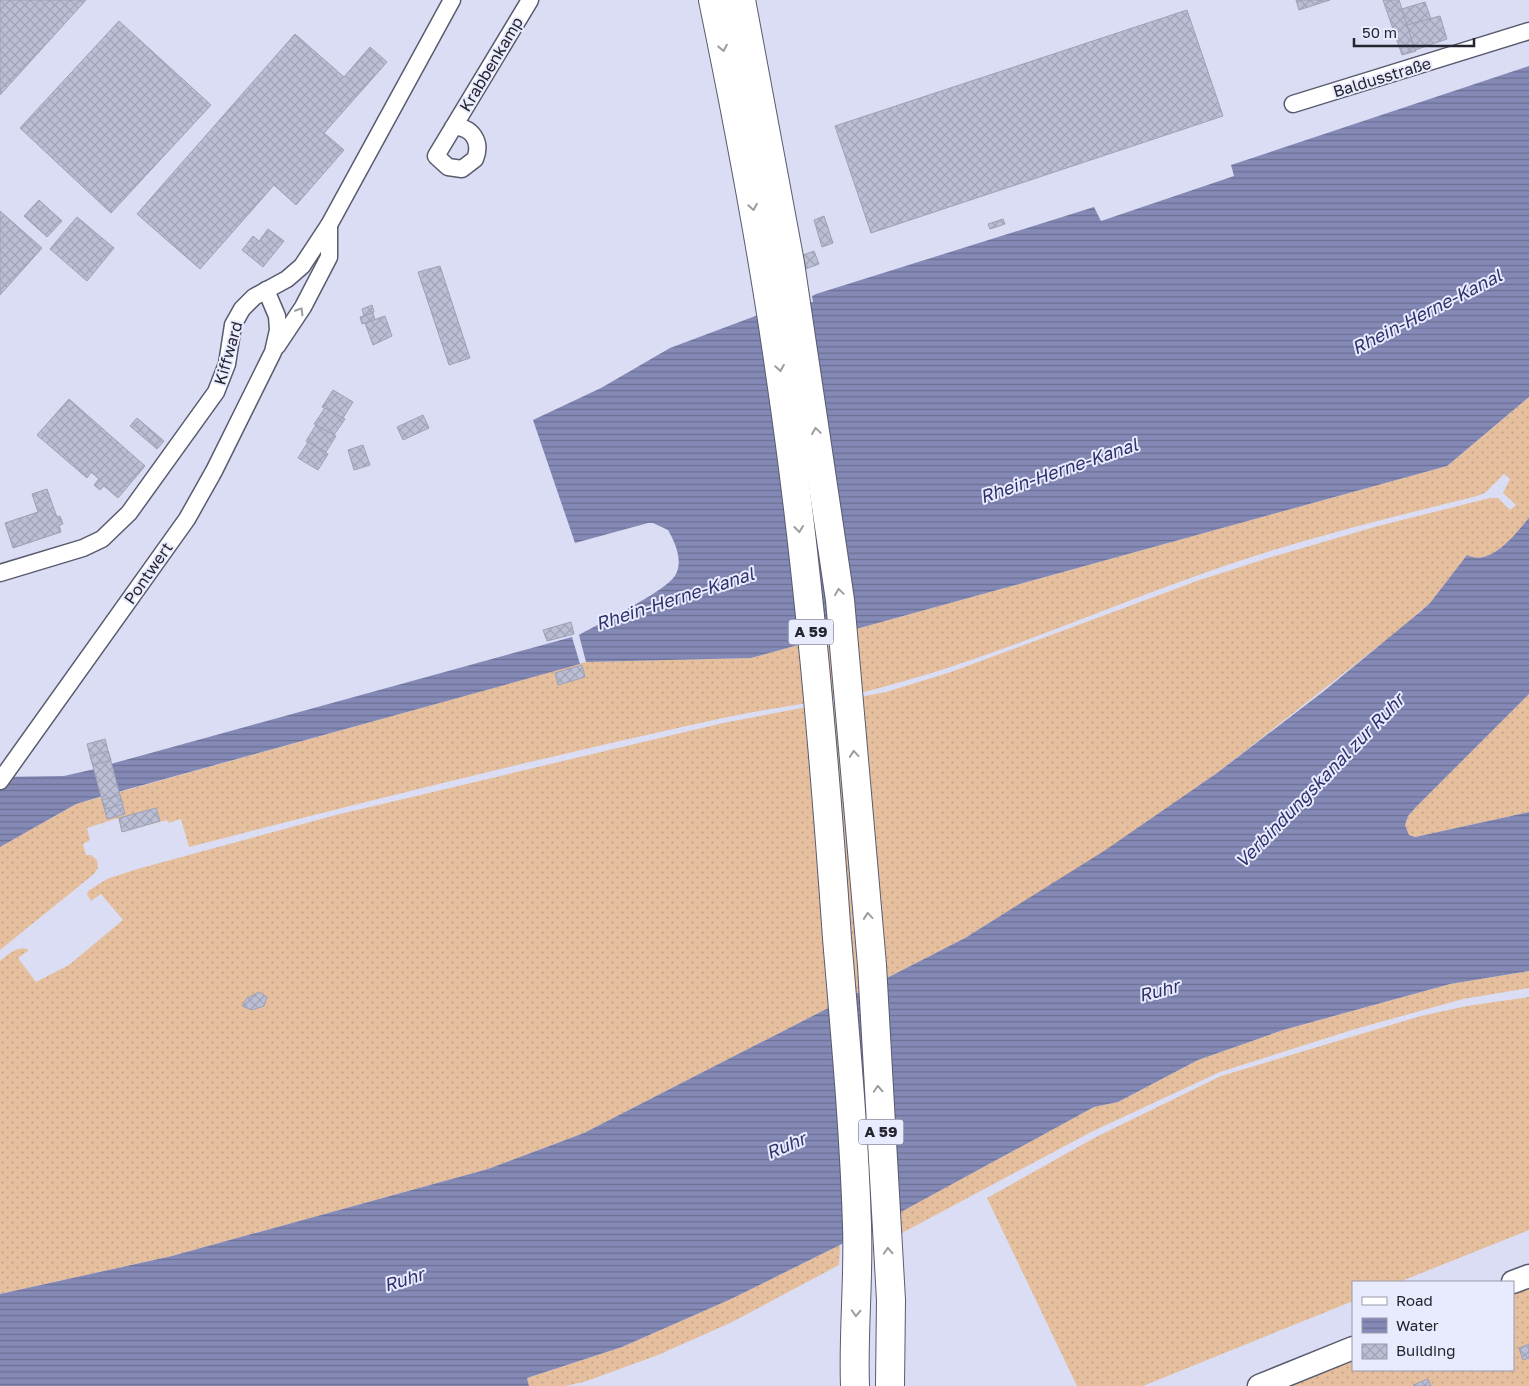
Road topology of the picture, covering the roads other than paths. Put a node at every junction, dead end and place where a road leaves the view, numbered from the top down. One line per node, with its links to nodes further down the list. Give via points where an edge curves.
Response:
1 (452, 0): 8 (street, Kiffward)
2 (530, 0): 7 (street, Krabbenkamp)
3 (713, 0): 16 (highway, A 59, one-way to 16, via 744,153 782,381 808,606 827,798 852,1128 858,1269)
4 (741, 0): 19 (highway, A 59, one-way to 4, via 891,1300 872,965 840,600 790,263)
5 (1529, 31): 6 (street, Baldusstraße)
6 (1293, 104)
7 (453, 127)
8 (330, 225): 9 (street, Kiffward, via 302,266); 10 (street, Pontwert, one-way to 8, via 303,307 329,257)
9 (266, 290): 10 (street, Pontwert, via 278,316); 11 (street, Kiffward, via 254,297 233,325 227,364 216,392 129,513 102,539 83,548)
10 (274, 352): 12 (street, Pontwert, via 187,519)
11 (0, 573)
12 (0, 781)
13 (1529, 1276): 14 (main road)
14 (1514, 1282)
15 (1352, 1348): 20 (main road)
16 (854, 1356): 17 (highway); 18 (highway, A 59)
17 (849, 1386)
18 (855, 1386)
19 (890, 1386)
20 (1259, 1386)

